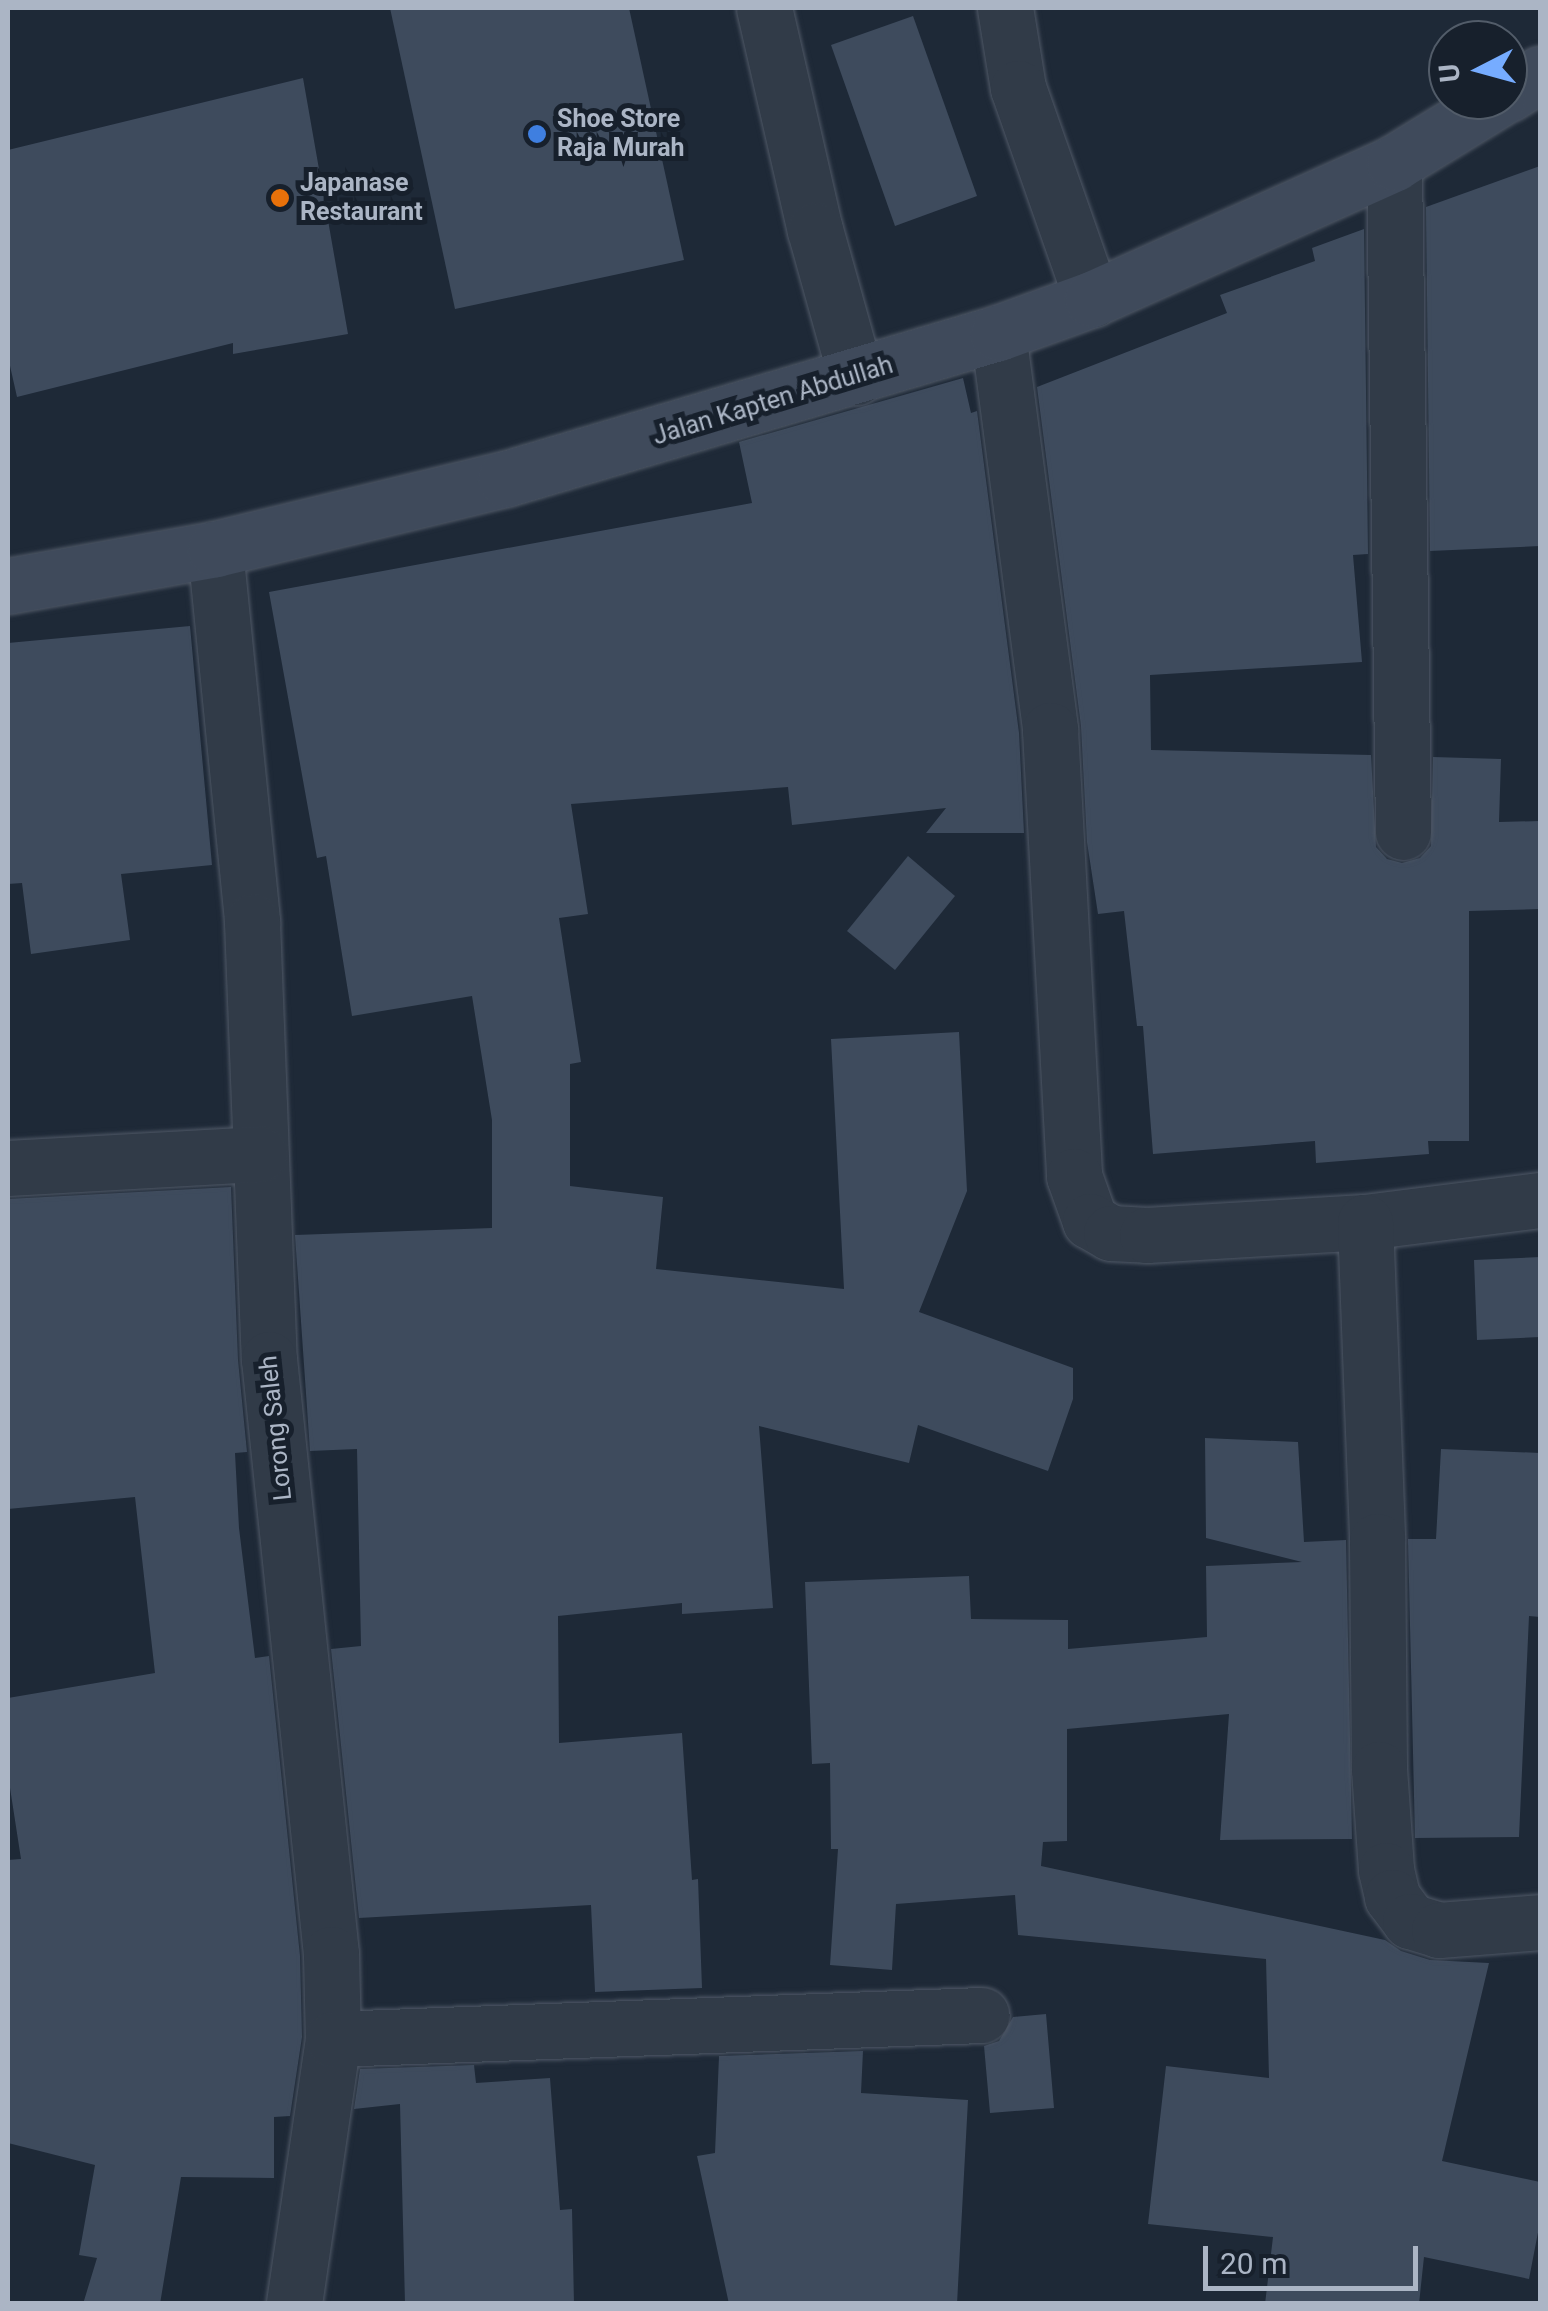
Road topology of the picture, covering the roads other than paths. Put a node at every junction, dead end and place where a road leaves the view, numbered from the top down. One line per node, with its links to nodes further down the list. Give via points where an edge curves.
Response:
1 (764, 8): 7 (street, via 814,230)
2 (1006, 8): 5 (street, via 1018,88)
3 (1465, 120): 4 (main road, Jalan Kapten Abdullah)
4 (1394, 163): 5 (main road, Jalan Kapten Abdullah); 10 (street)
5 (1092, 299): 6 (main road, Jalan Kapten Abdullah)
6 (998, 333): 7 (main road, Jalan Kapten Abdullah); 14 (street, via 1050,730 1072,1159 1083,1208 1100,1227 1123,1236)
7 (856, 377): 8 (main road, Jalan Kapten Abdullah, via 506,479)
8 (215, 550): 9 (main road, Jalan Kapten Abdullah); 11 (street, Lorong Saleh, via 252,922)
9 (8, 586)
10 (1403, 832)
11 (260, 1154): 12 (street); 17 (street, Lorong Saleh, via 269,1359 331,1954)
12 (8, 1168)
13 (1540, 1200): 14 (street)
14 (1364, 1222): 15 (street, via 1386,1870 1401,1913 1424,1925 1456,1932)
15 (1540, 1922)
16 (982, 2015): 17 (street)
17 (333, 2039): 18 (street, Lorong Saleh)
18 (294, 2304)

